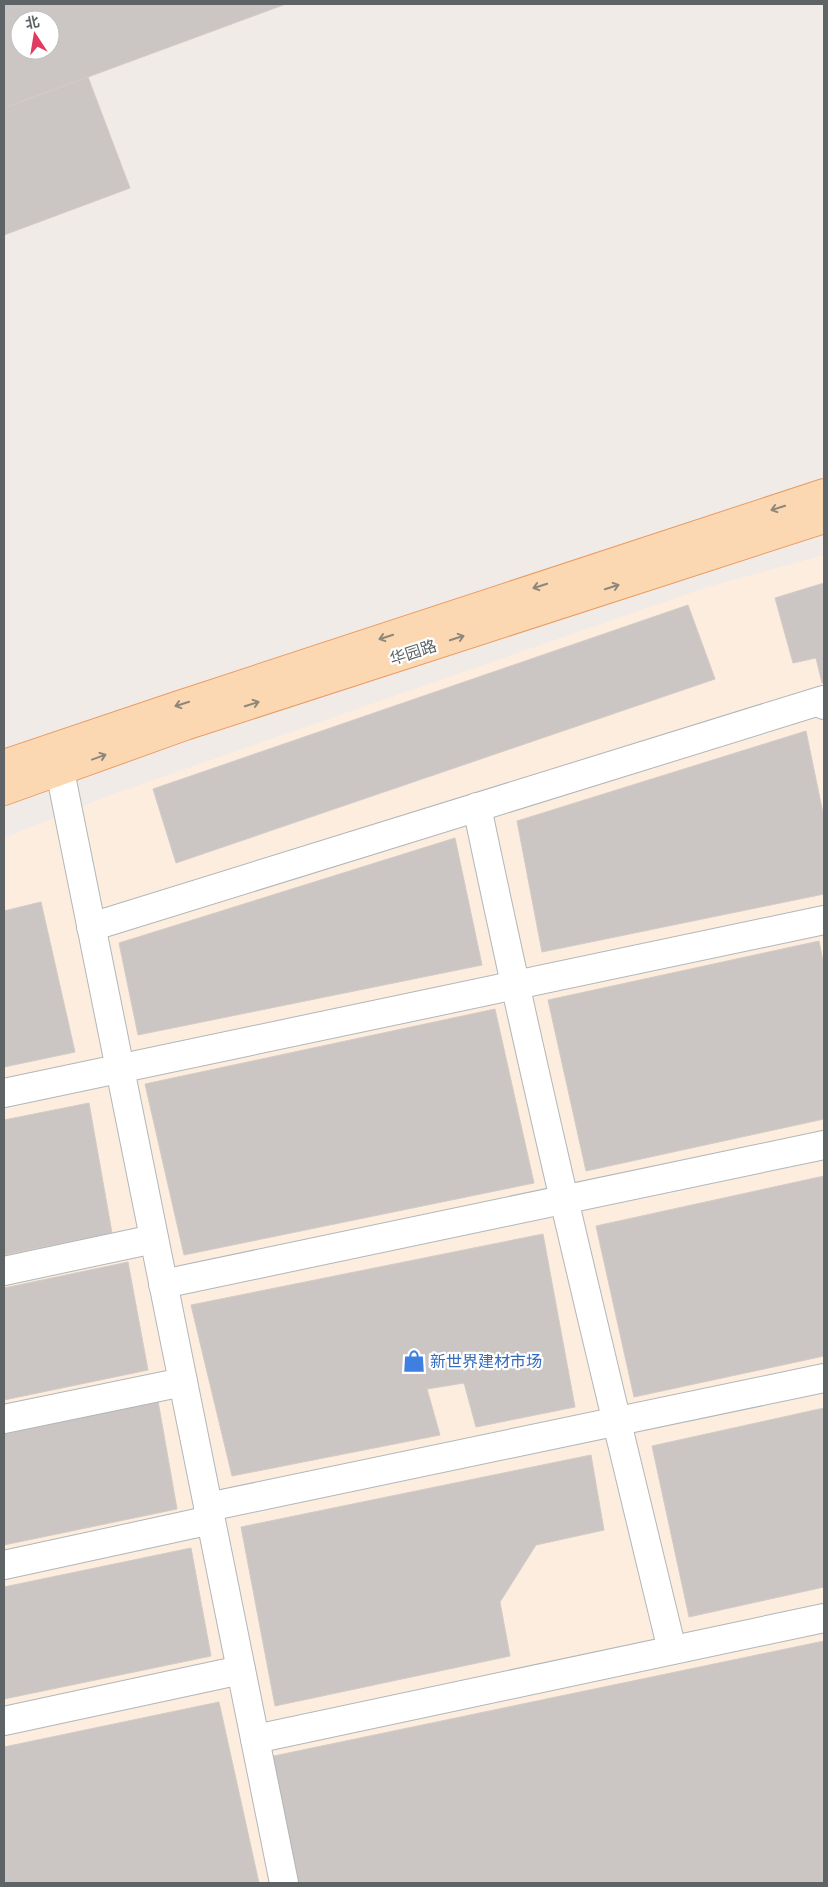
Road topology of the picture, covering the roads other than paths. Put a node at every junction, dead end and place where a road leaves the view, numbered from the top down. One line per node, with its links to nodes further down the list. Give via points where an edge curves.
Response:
1 (824, 493): 4 (main road, 华园路, one-way to 4)
2 (824, 518): 5 (main road, 华园路, one-way to 2, via 186,726)
3 (824, 705): 7 (lane, via 823,700)
4 (4, 764)
5 (60, 771): 6 (main road, 华园路); 9 (lane)
6 (4, 791)
7 (478, 807): 9 (lane); 10 (lane)
8 (824, 920): 10 (lane)
9 (91, 926): 11 (lane)
10 (514, 984): 11 (lane); 14 (lane)
11 (119, 1068): 12 (lane); 15 (lane)
12 (4, 1093)
13 (824, 1145): 14 (lane)
14 (564, 1200): 17 (lane); 21 (lane)
15 (154, 1239): 16 (lane); 17 (lane)
16 (4, 1270)
17 (163, 1284): 19 (lane)
18 (824, 1378): 21 (lane)
19 (183, 1382): 20 (lane); 22 (lane)
20 (4, 1419)
21 (616, 1421): 22 (lane); 25 (lane)
22 (209, 1513): 23 (lane); 26 (lane)
23 (4, 1565)
24 (824, 1618): 25 (lane)
25 (672, 1650): 28 (lane)
26 (241, 1670): 27 (lane); 28 (lane)
27 (4, 1721)
28 (255, 1739): 29 (lane)
29 (284, 1883)

